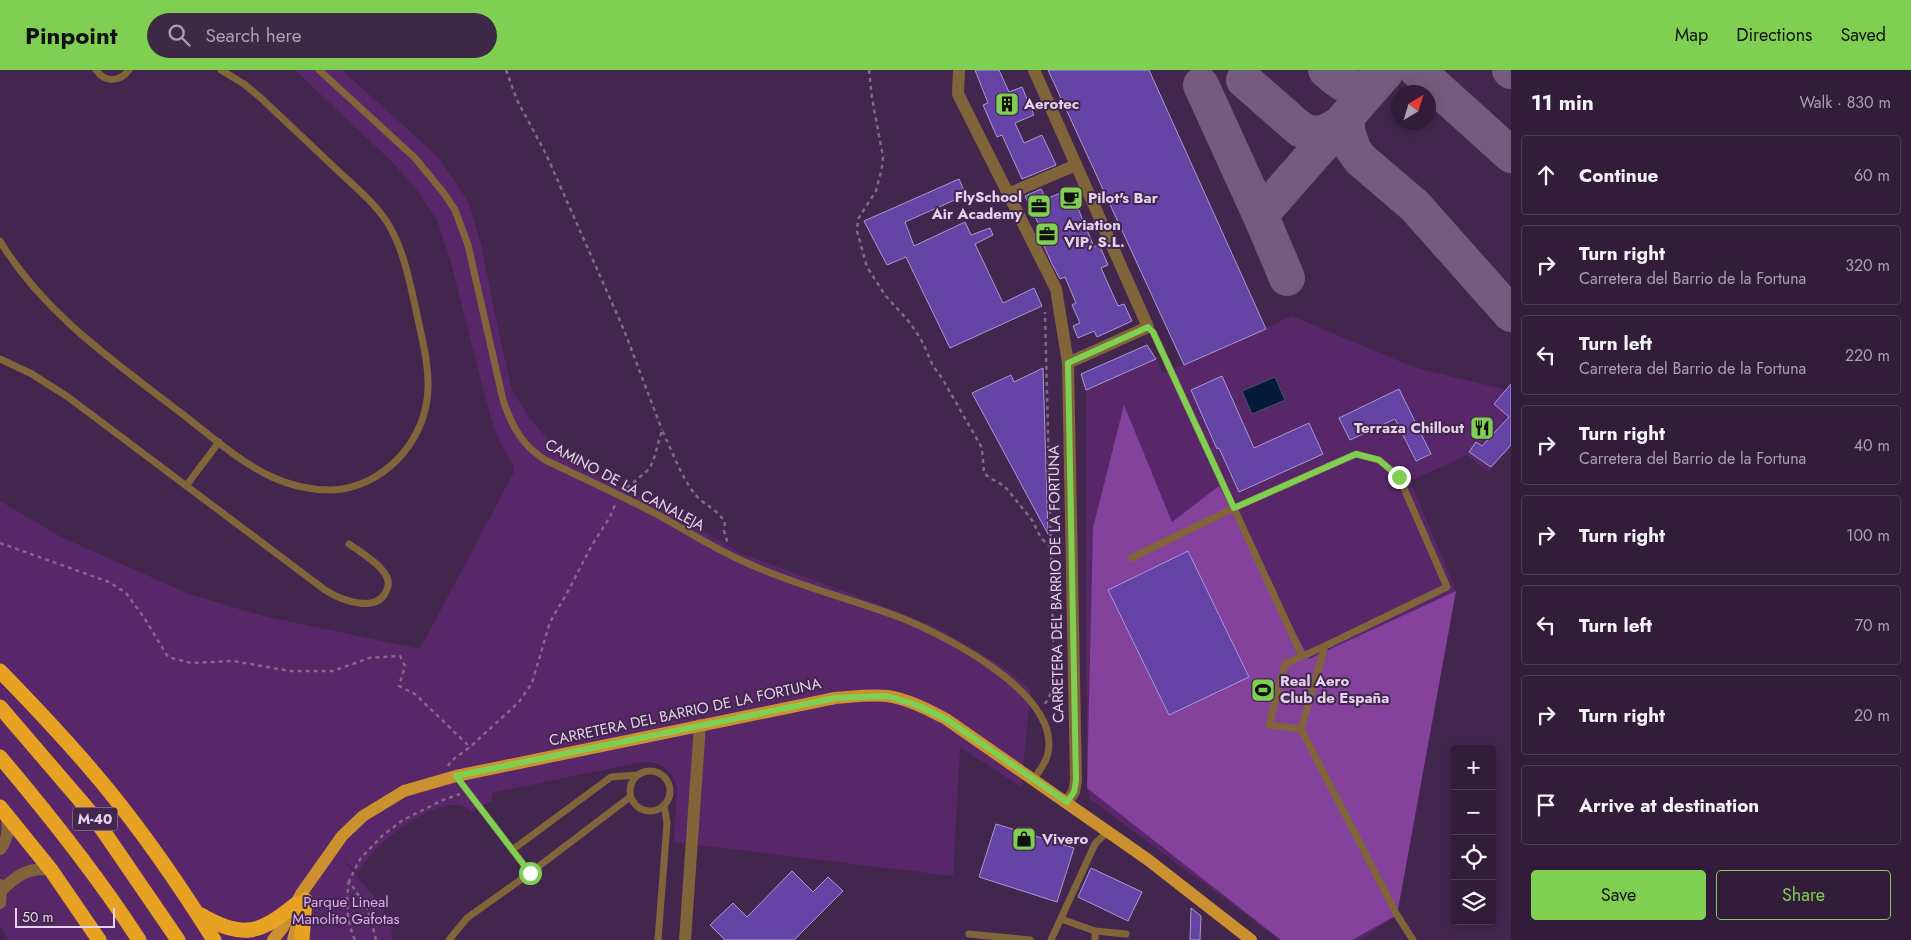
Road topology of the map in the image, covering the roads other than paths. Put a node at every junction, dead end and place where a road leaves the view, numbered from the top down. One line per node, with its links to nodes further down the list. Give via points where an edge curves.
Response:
1 (96, 70): 2 (lane, via 104,78 113,80)
2 (129, 70)
3 (221, 70): 13 (lane, via 261,98 386,220 407,268 426,363 428,390 417,432 400,457 378,475 348,487 317,490 286,483 259,470)
4 (320, 70): 27 (lane, CAMINO DE LA CANALEJA, via 416,158 455,210 468,245 509,418 516,433 537,455 731,556 905,620 974,655 1016,686 1039,711 1047,730 1048,752)
5 (959, 70): 8 (street, CARRETERA DEL BARRIO DE LA FORTUNA, via 958,94)
6 (1034, 70): 7 (street)
7 (1076, 165): 8 (street); 10 (street)
8 (1008, 194): 12 (street, CARRETERA DEL BARRIO DE LA FORTUNA, via 1056,289)
9 (0, 240): 13 (lane, via 24,275 70,326)
10 (1148, 327): 12 (street); 15 (lane)
11 (0, 359): 14 (lane, via 52,387)
12 (1068, 363): 29 (street, CARRETERA DEL BARRIO DE LA FORTUNA, via 1076,781)
13 (219, 442): 14 (lane)
14 (186, 486): 16 (lane, via 333,595 363,603 378,601 387,591 387,578 377,565)
15 (1234, 508): 17 (lane); 18 (lane, via 1356,454 1379,460 1399,477 1447,587); 19 (lane)
16 (349, 544)
17 (1131, 558)
18 (1324, 646): 19 (lane); 23 (lane)
19 (1302, 656): 23 (lane, via 1285,664 1269,725)
20 (0, 671): 39 (highway, via 56,728 110,792)
21 (0, 707): 46 (highway, M-40, via 92,813)
22 (700, 725): 25 (main road, CARRETERA DEL BARRIO DE LA FORTUNA); 27 (main road, CARRETERA DEL BARRIO DE LA FORTUNA, via 835,698 887,696 917,705 946,719); 53 (street)
23 (1301, 729): 58 (lane)
24 (0, 757): 45 (highway, M-40, via 63,832)
25 (451, 772): 34 (lane); 38 (main road, CARRETERA DEL BARRIO DE LA FORTUNA, via 404,791 363,816 342,836 316,872)
26 (637, 775): 28 (lane, via 630,786); 30 (lane, via 643,771 654,771 666,778 670,792); 34 (lane, via 611,777)
27 (1034, 779): 29 (main road, CARRETERA DEL BARRIO DE LA FORTUNA)
28 (630, 797): 30 (lane, via 645,811 658,810); 36 (lane)
29 (1067, 802): 32 (main road, CARRETERA DEL BARRIO DE LA FORTUNA)
30 (664, 805): 52 (lane, via 667,823)
31 (4, 811): 33 (street, via 8,831); 35 (highway)
32 (1108, 831): 40 (lane, via 1095,844); 57 (main road, CARRETERA DEL BARRIO DE LA FORTUNA)
33 (0, 850)
34 (512, 850): 36 (lane)
35 (51, 870): 37 (street, via 26,871); 44 (highway)
36 (530, 873): 51 (lane, via 467,918)
37 (0, 893)
38 (300, 902): 39 (highway, via 269,926 245,933 226,930); 48 (main road, CARRETERA DEL BARRIO DE LA FORTUNA); 49 (main road, CARRETERA DEL BARRIO DE LA FORTUNA); 50 (highway)
39 (196, 912): 47 (highway)
40 (1061, 919): 41 (lane); 55 (lane)
41 (1095, 931): 43 (lane); 56 (lane)
42 (969, 934): 54 (lane)
43 (1126, 934)
44 (99, 940)
45 (139, 940)
46 (178, 940)
47 (214, 940)
48 (273, 940)
49 (293, 940)
50 (302, 940)
51 (449, 940)
52 (658, 940)
53 (685, 940)
54 (1030, 940)
55 (1051, 940)
56 (1095, 940)
57 (1251, 940)
58 (1413, 940)

